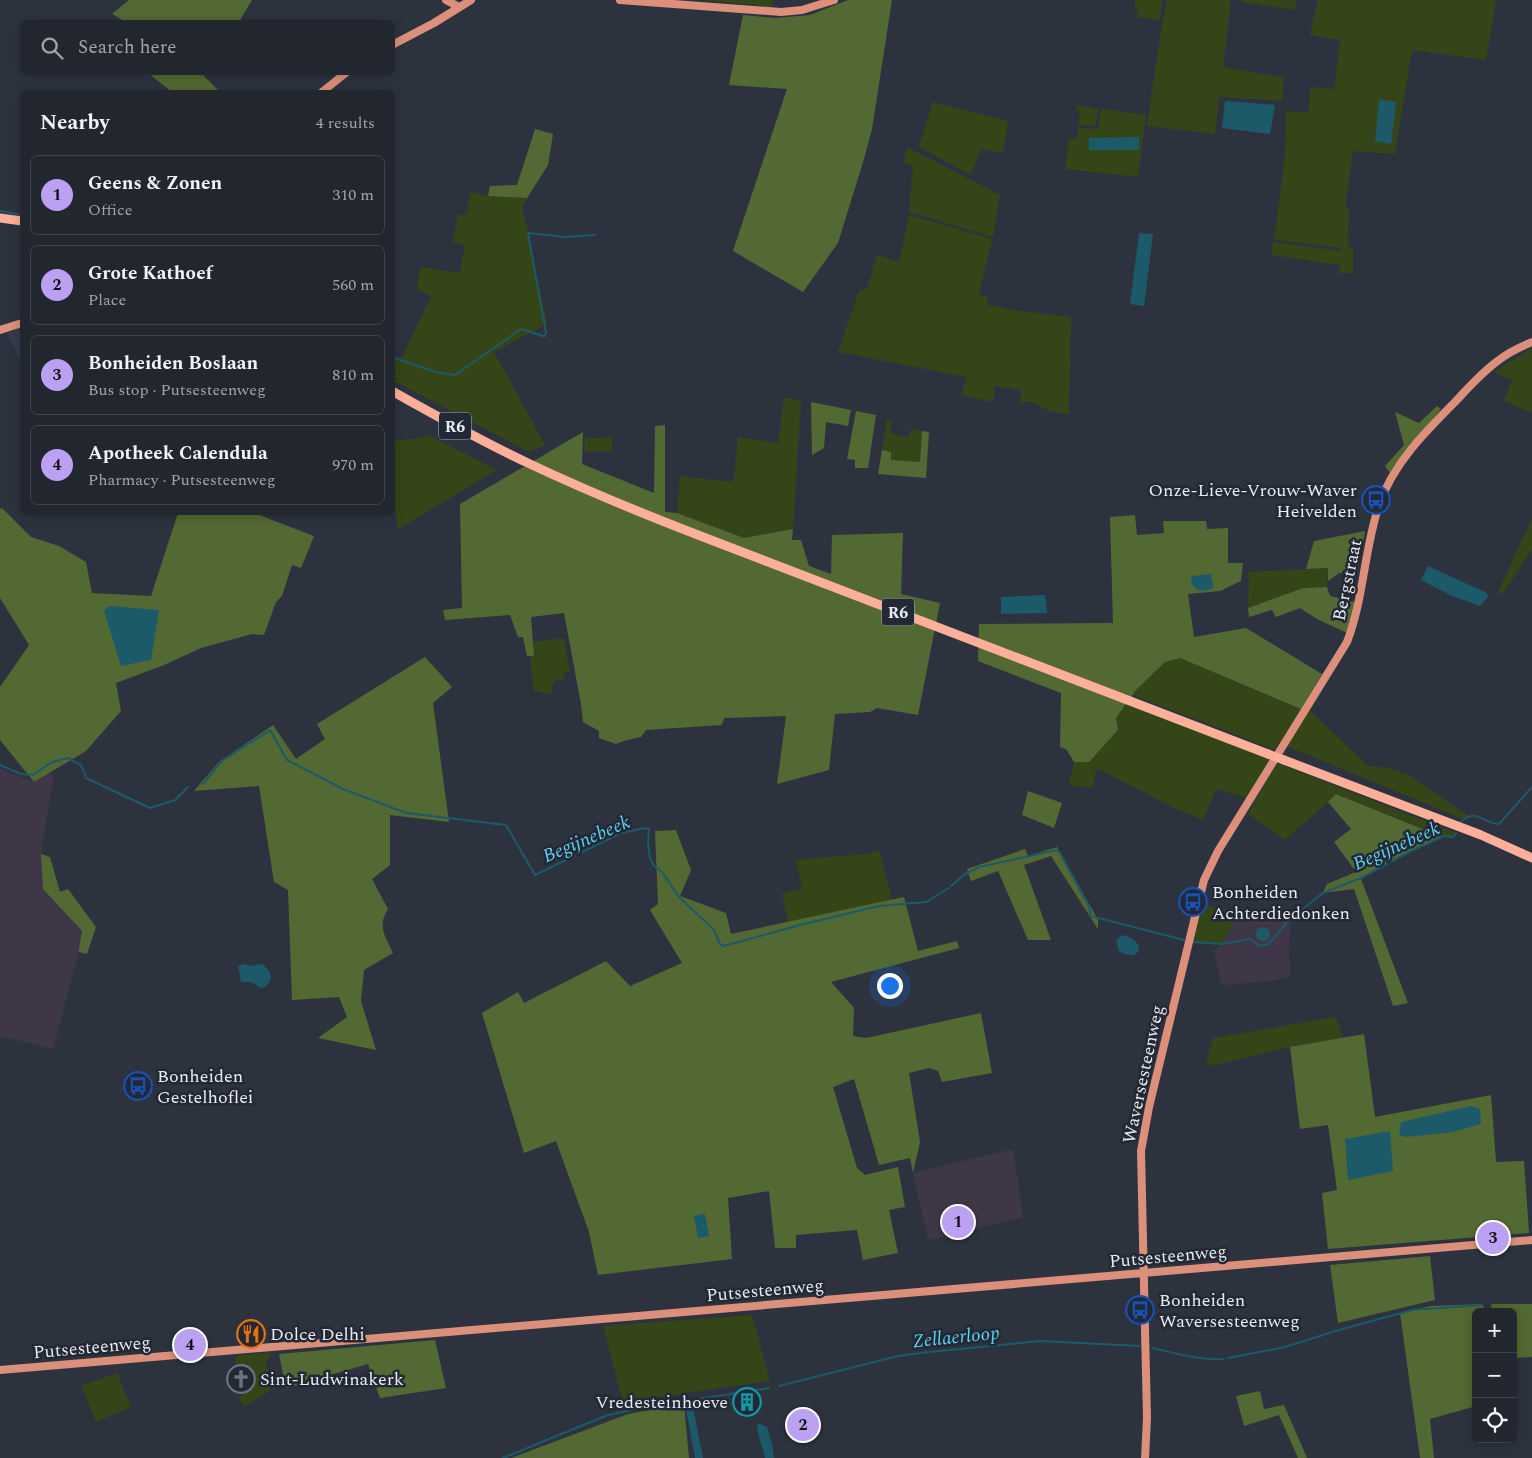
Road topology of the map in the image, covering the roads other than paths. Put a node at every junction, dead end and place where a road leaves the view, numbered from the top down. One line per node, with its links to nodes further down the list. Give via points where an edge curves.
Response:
1 (446, 0): 6 (street)
2 (471, 0): 6 (street)
3 (620, 0): 4 (street)
4 (636, 0): 5 (street, via 781,12 802,10)
5 (834, 0)
6 (460, 7): 7 (street)
7 (395, 43)
8 (343, 75): 9 (street)
9 (324, 90)
10 (0, 218): 11 (main road)
11 (20, 222)
12 (20, 324): 13 (street)
13 (0, 330)
14 (1532, 342): 16 (street, Bergstraat, via 1507,354 1481,374 1438,419 1394,474 1379,506 1355,621 1347,642)
15 (395, 393): 17 (main road, R6, bridge, via 519,459 616,503 1481,835)
16 (1249, 802): 19 (street, Waversesteenweg, via 1204,880 1144,1128 1141,1151)
17 (1532, 858)
18 (1532, 1240): 19 (street, Putsesteenweg)
19 (1144, 1273): 20 (street, Putsesteenweg); 21 (street, Waversesteenweg)
20 (0, 1370)
21 (1145, 1458)

